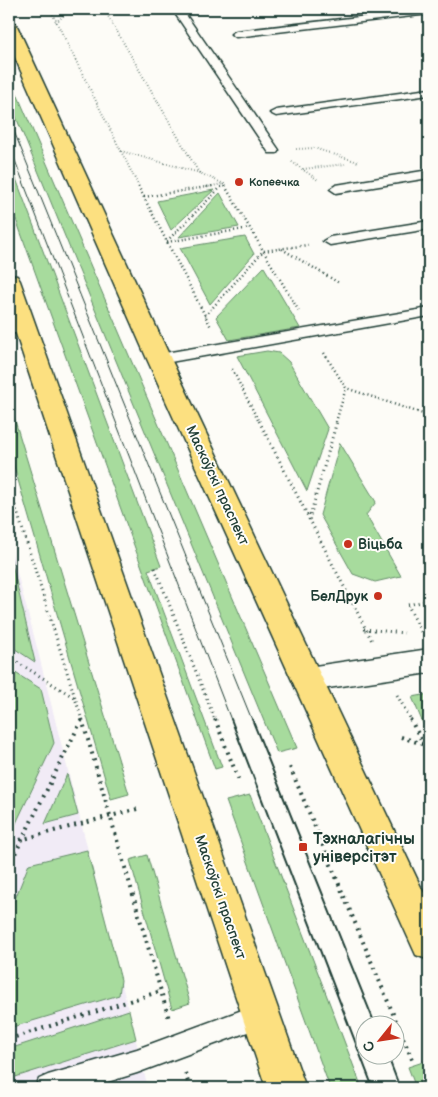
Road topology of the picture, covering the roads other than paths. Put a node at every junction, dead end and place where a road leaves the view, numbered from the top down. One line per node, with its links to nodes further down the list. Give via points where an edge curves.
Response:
1 (177, 9): 7 (lane)
2 (429, 11): 4 (lane)
3 (9, 26): 15 (main road, Маскоўскі праспект)
4 (236, 34)
5 (429, 92): 6 (lane)
6 (276, 113)
7 (273, 150)
8 (429, 174): 9 (lane)
9 (336, 189)
10 (429, 225): 11 (lane)
11 (330, 241)
12 (9, 281): 14 (main road, Маскоўскі праспект)
13 (429, 312): 15 (lane)
14 (17, 329): 19 (main road, Маскоўскі праспект)
15 (159, 359): 17 (main road, Маскоўскі праспект)
16 (429, 661): 17 (street)
17 (308, 679): 18 (main road, Маскоўскі праспект)
18 (429, 943)
19 (261, 1014): 20 (lane, via 137,1061); 21 (main road, Маскоўскі праспект)
20 (48, 1088)
21 (286, 1088)

